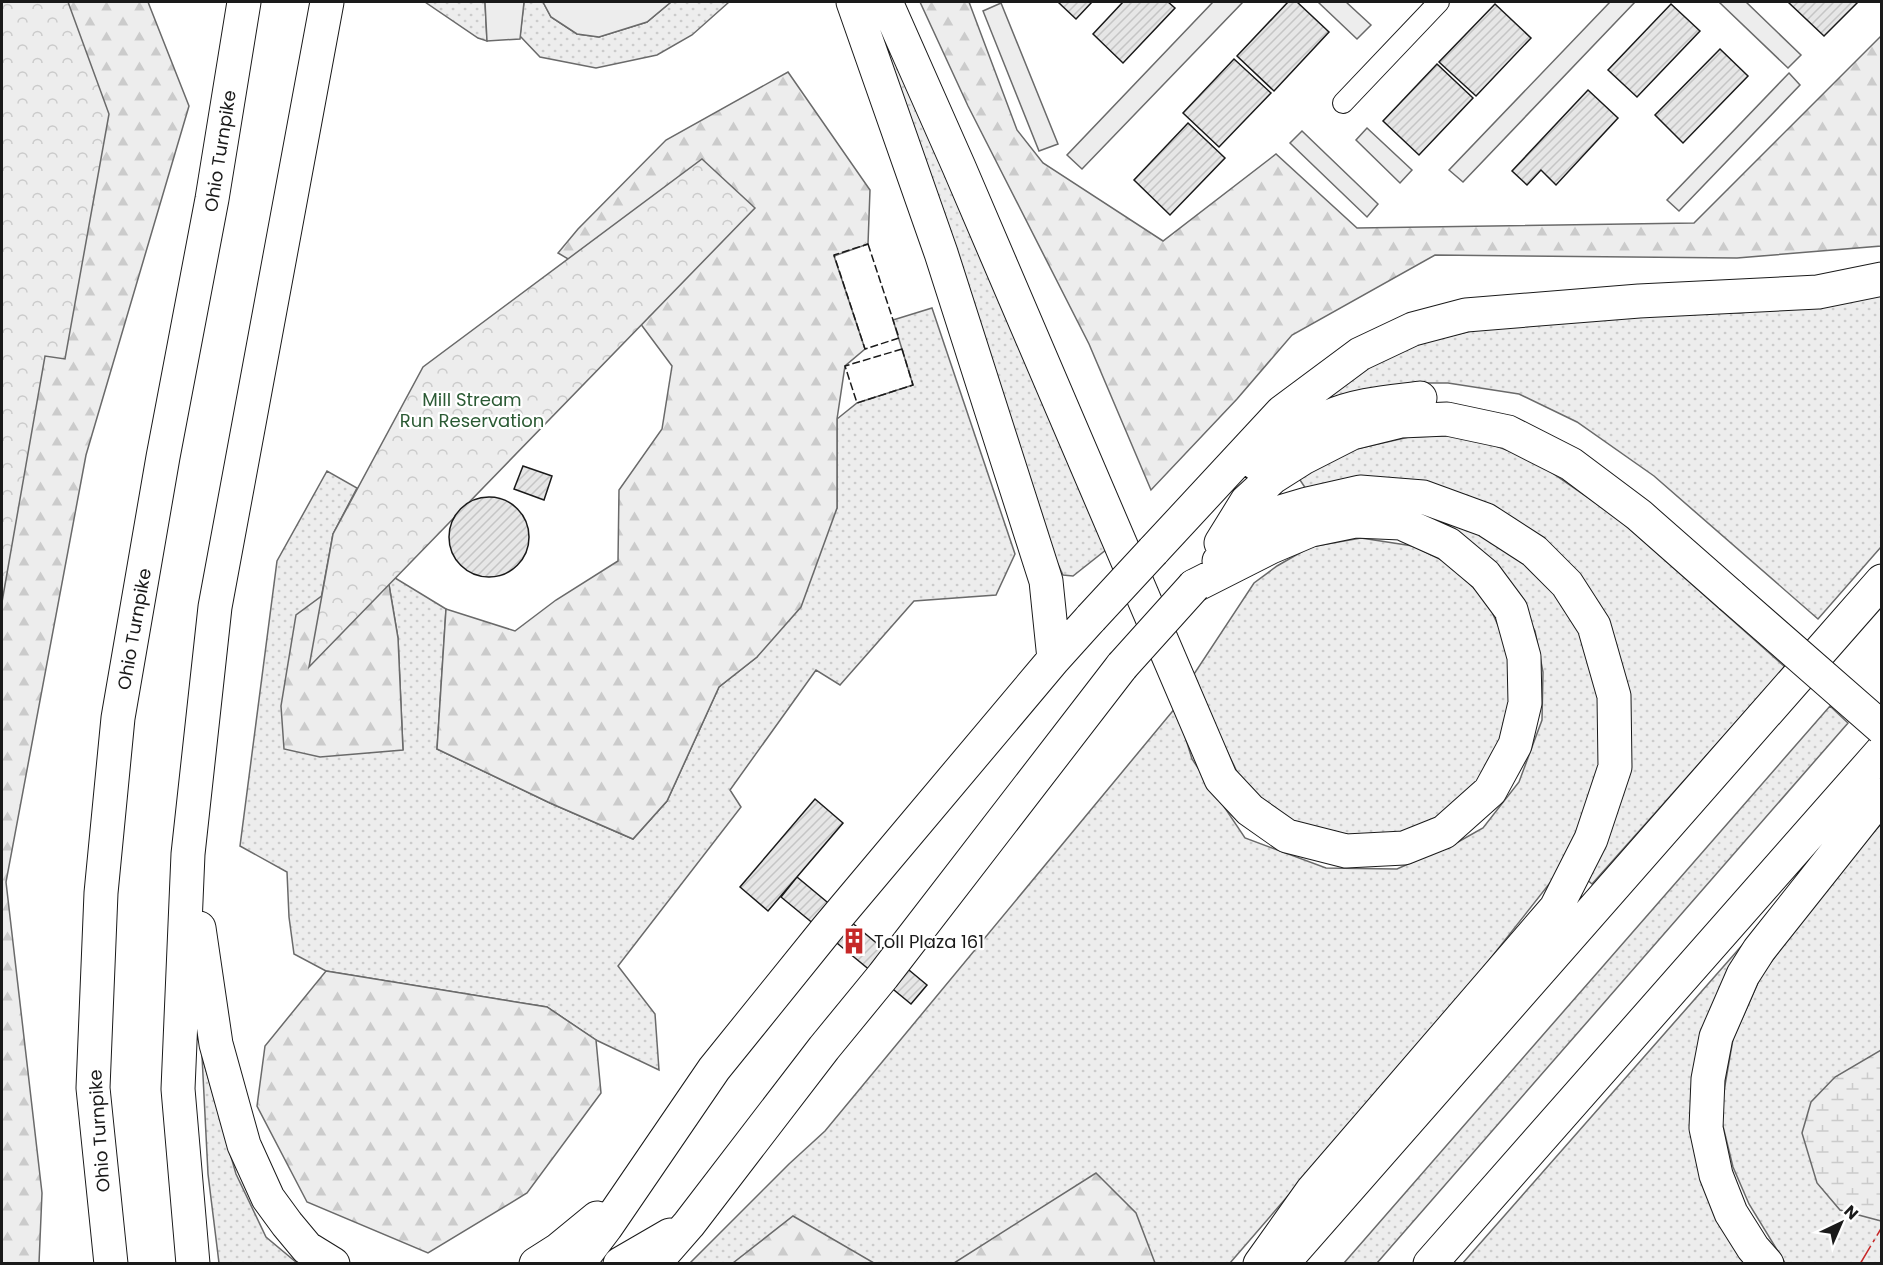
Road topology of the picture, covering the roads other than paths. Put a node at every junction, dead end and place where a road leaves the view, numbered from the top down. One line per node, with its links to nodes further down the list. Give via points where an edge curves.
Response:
1 (244, 2): 18 (highway, Ohio Turnpike, via 118,718 101,893)
2 (327, 2): 17 (highway, via 215,607)
3 (854, 2): 12 (highway, via 941,253 1046,581)
4 (886, 2): 10 (highway, via 1221,779 1250,810 1287,836 1347,851 1404,848 1444,832 1490,791 1515,745 1525,703 1524,657 1511,610 1485,575 1448,544 1401,523 1355,521 1311,530)
5 (1439, 2): 6 (street)
6 (1343, 103)
7 (1881, 279): 8 (highway, via 1818,292 1466,315 1413,329 1360,354 1282,412)
8 (1188, 514): 11 (highway, via 1328,417 1366,405 1430,397 1491,407 1564,435 1641,491); 12 (highway, bridge)
9 (1881, 581): 30 (highway)
10 (1194, 585): 11 (highway, via 1247,501 1273,477 1352,434 1401,421 1447,419 1508,432 1572,464); 20 (highway, bridge, via 1122,666); 29 (highway, via 1255,526 1280,512 1360,492 1423,497 1486,520 1534,551 1567,584 1594,626 1614,696 1615,767 1591,839 1556,908 1312,1191)
11 (1738, 587): 13 (highway); 14 (highway, bridge)
12 (1054, 658): 19 (highway, via 714,1069)
13 (1881, 699)
14 (1881, 728)
15 (1881, 751): 31 (highway)
16 (1881, 795): 32 (highway, via 1760,950 1743,975 1716,1037 1708,1079 1706,1128 1716,1175 1731,1214)
17 (188, 854): 23 (highway, via 178,1089); 24 (highway, via 216,1044 244,1145 268,1198 286,1224 307,1248)
18 (93, 1088): 21 (highway, via 86,1156); 22 (highway, Ohio Turnpike)
19 (630, 1190): 25 (highway, via 558,1250); 26 (highway)
20 (689, 1224): 27 (highway); 28 (highway)
21 (88, 1263)
22 (111, 1263)
23 (193, 1263)
24 (333, 1263)
25 (536, 1263)
26 (578, 1263)
27 (620, 1263)
28 (654, 1263)
29 (1260, 1263)
30 (1282, 1263)
31 (1430, 1263)
32 (1767, 1263)

